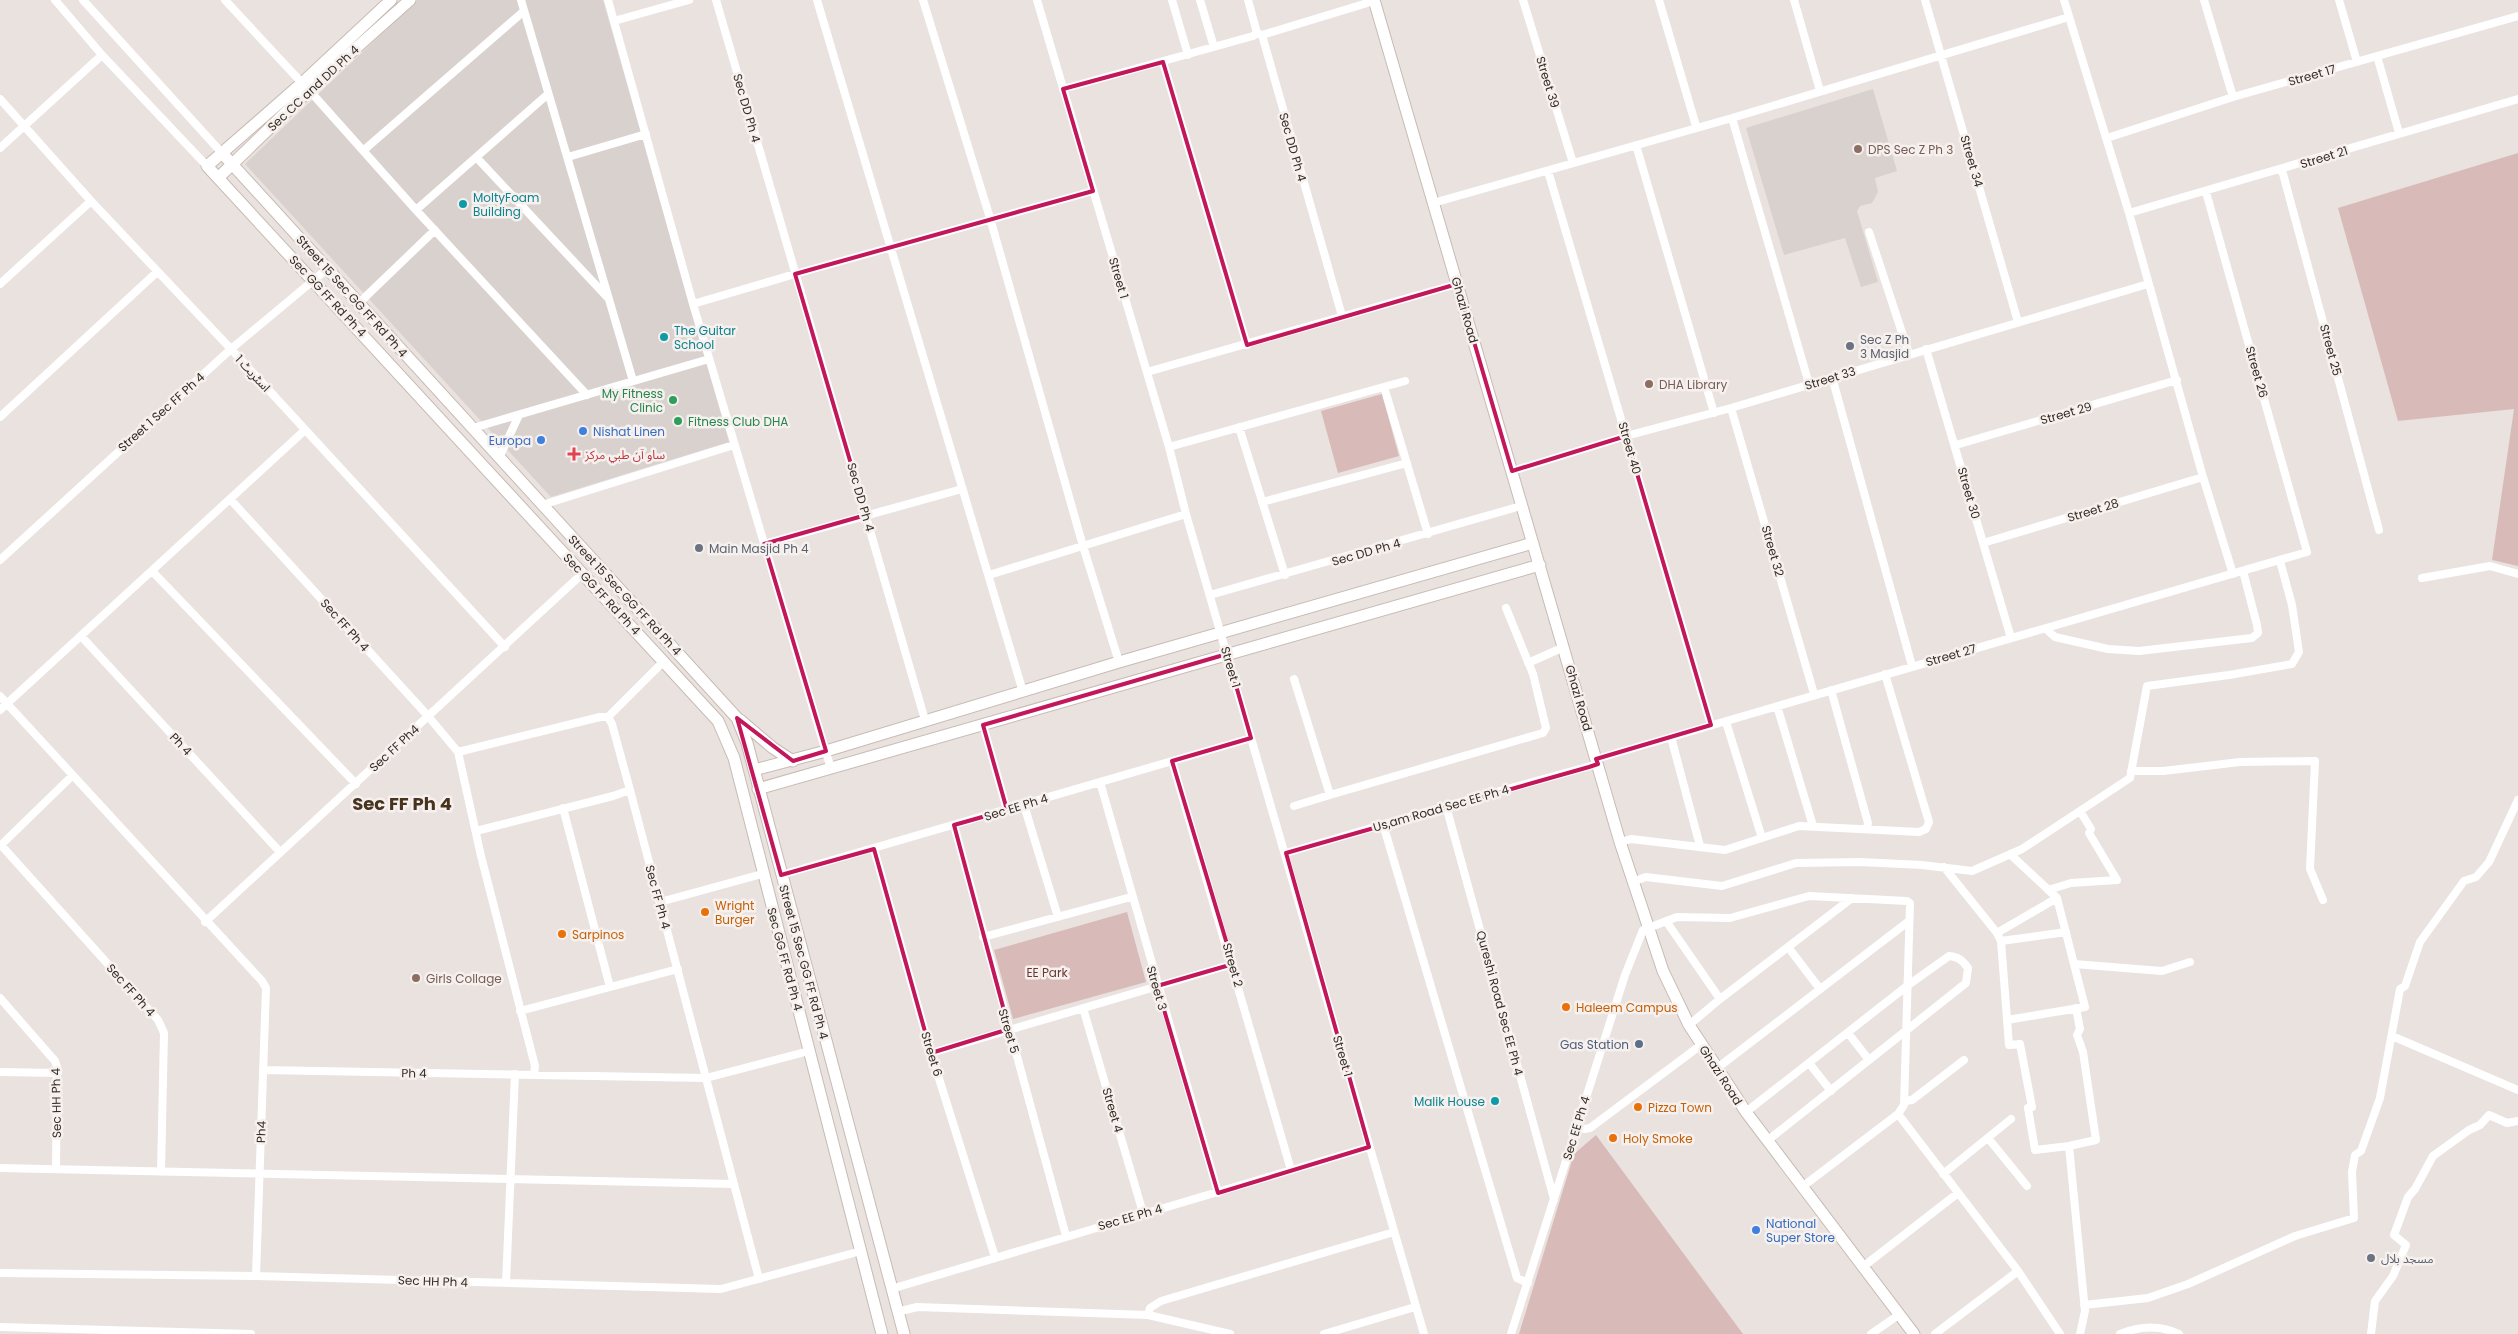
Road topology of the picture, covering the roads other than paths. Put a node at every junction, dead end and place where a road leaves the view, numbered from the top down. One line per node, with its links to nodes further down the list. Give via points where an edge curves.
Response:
1 (56, 0): 30 (street, Sec GG FF Rd Ph 4)
2 (83, 0): 52 (street, Street 15 Sec GG FF Rd Ph 4)
3 (225, 0): 36 (street)
4 (391, 0): 36 (main road, Sec CC and DD Ph 4)
5 (410, 0): 36 (main road, Sec CC and DD Ph 4)
6 (521, 0): 24 (street)
7 (608, 0): 27 (street)
8 (689, 0): 27 (street)
9 (716, 0): 73 (street, Sec DD Ph 4)
10 (817, 0): 70 (street)
11 (923, 0): 67 (street)
12 (1037, 0): 37 (street, Street 1)
13 (1172, 0): 31 (street)
14 (1200, 0): 29 (street)
15 (1248, 0): 28 (street, Sec DD Ph 4)
16 (1374, 0): 28 (street); 64 (main road, Ghazi Road)
17 (1523, 0): 55 (street, Street 39)
18 (1659, 0): 44 (street)
19 (1794, 0): 38 (street)
20 (1925, 0): 32 (street, Street 34)
21 (2064, 0): 26 (street)
22 (2204, 0): 40 (street)
23 (2339, 0): 35 (street)
24 (524, 11): 39 (street); 51 (street)
25 (2518, 16): 33 (street, Street 17)
26 (2069, 17): 32 (street); 48 (street)
27 (614, 21): 47 (street)
28 (1259, 34): 29 (street); 81 (street, Sec DD Ph 4)
29 (1214, 47): 31 (street)
30 (102, 55): 45 (street); 57 (street, Sec GG FF Rd Ph 4)
31 (1188, 55): 34 (street)
32 (1941, 55): 38 (street); 82 (street, Street 34)
33 (2377, 56): 35 (street, Street 17); 46 (street)
34 (1163, 62): 37 (street); 83 (street)
35 (2357, 62): 40 (street, Street 17)
36 (305, 86): 51 (street); 52 (main road, Sec CC and DD Ph 4); 56 (main road, Sec CC and DD Ph 4)
37 (1063, 89): 61 (street, Street 1)
38 (1820, 91): 43 (street)
39 (548, 94): 53 (street); 54 (street)
40 (2233, 97): 48 (street, Street 17)
41 (0, 99): 45 (street, اسٹریٹ 1)
42 (2518, 99): 46 (street, Street 21)
43 (1732, 118): 44 (street); 93 (street)
44 (1696, 126): 49 (street)
45 (24, 128): 50 (street); 63 (street, اسٹریٹ 1)
46 (2399, 133): 58 (street, Street 21)
47 (646, 134): 53 (street); 80 (street)
48 (2107, 138): 66 (street)
49 (1636, 145): 55 (street); 97 (street)
50 (0, 148)
51 (364, 150): 65 (street)
52 (222, 152): 56 (main road, Street 15 Sec GG FF Rd Ph 4); 57 (main road, Sec CC and DD Ph 4)
53 (568, 157): 78 (street)
54 (477, 158): 65 (street); 78 (street)
55 (1573, 163): 59 (street)
56 (232, 164): 60 (main road, Sec CC and DD Ph 4); 71 (main road, Street 15 Sec GG FF Rd Ph 4)
57 (207, 166): 60 (main road, Sec GG FF Rd Ph 4)
58 (2282, 170): 62 (street, Street 21); 119 (street, Street 25)
59 (1548, 171): 64 (street); 103 (street, Street 40)
60 (218, 178): 74 (main road, Sec GG FF Rd Ph 4)
61 (1093, 191): 67 (street); 88 (street, Street 1)
62 (2206, 192): 66 (street, Street 21); 125 (street, Street 26)
63 (91, 201): 72 (street, اسٹریٹ 1); 75 (street)
64 (1433, 203): 76 (main road, Ghazi Road)
65 (416, 210): 68 (street)
66 (2129, 213): 77 (street)
67 (990, 218): 70 (street); 124 (street)
68 (435, 230): 79 (street); 95 (street)
69 (1869, 232): 86 (street)
70 (890, 247): 73 (street); 112 (street)
71 (327, 269): 74 (street, Street 1 Sec FF Ph 4); 79 (main road, Street 15 Sec GG FF Rd Ph 4)
72 (157, 272): 84 (street, اسٹریٹ 1); 99 (street)
73 (795, 274): 80 (street); 118 (street, Sec DD Ph 4)
74 (314, 281): 84 (street, Street 1 Sec FF Ph 4); 110 (main road, Sec GG FF Rd Ph 4)
75 (0, 284)
76 (1457, 284): 81 (street); 109 (main road, Ghazi Road)
77 (2148, 284): 82 (street, Street 33); 90 (street)
78 (608, 298): 91 (street)
79 (358, 303): 101 (main road, Street 15 Sec GG FF Rd Ph 4)
80 (693, 304): 87 (street)
81 (1342, 316): 83 (street)
82 (2018, 322): 85 (street, Street 33)
83 (1247, 344): 88 (street)
84 (231, 349): 102 (street, اسٹریٹ 1); 126 (street, Street 1 Sec FF Ph 4)
85 (1926, 349): 86 (street, Street 33); 105 (street, Street 30)
86 (1909, 354): 89 (street, Street 33)
87 (709, 359): 91 (street); 104 (street)
88 (1147, 372): 106 (street, Street 1)
89 (1832, 377): 93 (street, Street 33); 149 (street)
90 (2177, 380): 105 (street, Street 29); 111 (street)
91 (633, 381): 95 (street)
92 (1405, 381): 94 (street)
93 (1809, 384): 96 (street, Street 33)
94 (1384, 387): 100 (street); 108 (street)
95 (587, 395): 98 (street)
96 (1731, 408): 97 (street, Street 33); 154 (street, Street 32)
97 (1714, 413): 103 (street, Street 33)
98 (519, 415): 101 (street); 107 (street)
99 (0, 417)
100 (1239, 427): 106 (street); 114 (street)
101 (473, 428): 107 (main road, Street 15 Sec GG FF Rd Ph 4)
102 (306, 430): 113 (street); 143 (street, اسٹریٹ 1)
103 (1626, 436): 109 (street, Street 33); 165 (street, Street 40)
104 (734, 445): 115 (street); 123 (street)
105 (1956, 445): 122 (street, Street 30)
106 (1169, 446): 117 (street, Street 1)
107 (502, 460): 110 (main road); 115 (main road, Street 15 Sec GG FF Rd Ph 4)
108 (1407, 463): 114 (street); 120 (street)
109 (1512, 471): 116 (main road, Ghazi Road)
110 (492, 475): 131 (main road, Sec GG FF Rd Ph 4)
111 (2203, 478): 122 (street, Street 28); 132 (street)
112 (962, 488): 118 (street); 134 (street)
113 (230, 500): 129 (street); 159 (street, Sec FF Ph 4)
114 (1262, 502): 135 (street)
115 (542, 505): 161 (main road, Street 15 Sec GG FF Rd Ph 4)
116 (1522, 506): 120 (street, Sec DD Ph 4); 121 (main road, Ghazi Road)
117 (1186, 514): 124 (street); 137 (street, Street 1)
118 (866, 515): 123 (street); 162 (street, Sec DD Ph 4)
119 (2379, 530)
120 (1428, 534): 135 (street, Sec DD Ph 4)
121 (1533, 543): 128 (main road, Ghazi Road); 140 (main road)
122 (1983, 543): 142 (street, Street 30)
123 (764, 544): 169 (street)
124 (1083, 546): 134 (street); 147 (street)
125 (2307, 552): 127 (street, Street 27)
126 (0, 560)
127 (2280, 561): 130 (street, Street 27); 175 (street, via 2292,605 2299,652 2292,664 2147,686)
128 (1540, 565): 144 (main road, Ghazi Road); 145 (main road)
129 (152, 571): 141 (street); 178 (street)
130 (2243, 571): 132 (street, Street 27); 139 (street, via 2258,633 2252,638 2139,651 2108,649 2055,637)
131 (582, 574): 143 (street, Sec FF Ph4); 146 (main road, Sec GG FF Rd Ph 4)
132 (2234, 574): 139 (street, Street 27)
133 (2518, 574): 136 (street, via 2490,566)
134 (989, 575): 153 (street)
135 (1285, 575): 137 (street, Sec DD Ph 4)
136 (2422, 578)
137 (1210, 595): 140 (street, Street 1)
138 (1506, 608): 148 (street)
139 (2046, 628): 142 (street, Street 27)
140 (1221, 633): 145 (street, Street 1); 147 (main road)
141 (81, 636): 156 (street); 199 (street, Ph 4)
142 (2011, 638): 149 (street, Street 27)
143 (505, 647): 159 (street, Sec FF Ph4)
144 (1564, 647): 148 (street); 172 (main road, Ghazi Road)
145 (1227, 654): 164 (main road); 167 (street, Street 1)
146 (664, 661): 160 (street); 203 (main road, Sec GG FF Rd Ph 4, via 724,731 734,758)
147 (1119, 662): 153 (main road)
148 (1528, 663): 181 (street, via 1546,723 1543,732)
149 (1912, 666): 150 (street, Street 27)
150 (1885, 674): 152 (street, Street 27); 192 (street, via 1929,822 1926,829 1919,832)
151 (1294, 679): 181 (street)
152 (1830, 690): 154 (street, Street 27); 192 (street)
153 (1023, 692): 162 (main road)
154 (1814, 694): 157 (street, Street 27)
155 (0, 696): 156 (street)
156 (7, 704): 158 (street); 176 (street)
157 (1777, 706): 163 (street, Street 27); 191 (street)
158 (0, 710)
159 (428, 716): 168 (street, Sec FF Ph 4); 178 (street, Sec FF Ph4)
160 (608, 717): 168 (street); 180 (street, Sec FF Ph 4)
161 (737, 718): 170 (main road); 174 (main road, Street 15 Sec GG FF Rd Ph 4)
162 (926, 720): 169 (main road)
163 (1726, 722): 165 (street, Street 27); 194 (street)
164 (983, 725): 173 (main road); 187 (street)
165 (1711, 725): 166 (street, Street 27)
166 (1671, 737): 172 (street, Street 27); 197 (street)
167 (1250, 738): 171 (street, Sec EE Ph 4); 200 (street, Street 1)
168 (458, 752): 193 (street)
169 (826, 752): 170 (main road); 173 (street)
170 (793, 761): 174 (main road)
171 (1172, 761): 177 (street, Sec EE Ph 4); 223 (street, Street 2)
172 (1597, 761): 185 (street, Us,am Road Sec EE Ph 4); 195 (main road, Ghazi Road)
173 (831, 769): 179 (main road)
174 (754, 770): 179 (main road, Street 15 Sec GG FF Rd Ph 4)
175 (2131, 772): 188 (street, via 2130,778); 210 (street, via 2240,762 2315,761 2310,869)
176 (72, 776): 196 (street); 215 (street)
177 (1100, 782): 183 (street, Sec EE Ph 4); 207 (street, Street 3)
178 (356, 784): 199 (street, Sec FF Ph4)
179 (758, 788): 204 (main road, Street 15 Sec GG FF Rd Ph 4)
180 (630, 790): 186 (street); 211 (street, Sec FF Ph 4)
181 (1330, 795): 184 (street)
182 (2518, 800): 240 (street, via 2489,862 2476,877 2464,881 2420,942 2405,986 2400,989)
183 (1024, 805): 187 (street, Sec EE Ph 4); 212 (street)
184 (1294, 806)
185 (1446, 806): 189 (street, Us,am Road Sec EE Ph 4); 278 (street, Qureshi Road Sec EE Ph 4)
186 (563, 808): 193 (street); 228 (street)
187 (1007, 810): 190 (street, Sec EE Ph 4)
188 (2080, 811): 201 (street); 206 (street, via 2117,880 2071,883)
189 (1383, 824): 200 (street, Us,am Road Sec EE Ph 4); 290 (street, via 1517,1278)
190 (954, 826): 198 (street, Sec EE Ph 4); 219 (street, Street 5)
191 (1813, 826): 192 (street); 194 (street, via 1799,826)
192 (1867, 828)
193 (476, 831): 234 (street)
194 (1762, 838): 197 (street, via 1725,850)
195 (1620, 842): 197 (street, via 1631,839); 205 (main road, Ghazi Road)
196 (0, 846): 269 (street, Sec FF Ph 4, via 162,1027)
197 (1700, 846)
198 (874, 849): 204 (street, Sec EE Ph 4); 243 (street, Street 6)
199 (280, 852): 215 (street, Sec FF Ph4)
200 (1286, 853): 265 (street, Street 1)
201 (2010, 854): 202 (street, via 1972,871); 206 (street)
202 (1944, 867): 205 (street, via 1860,862 1796,863 1722,886 1646,877); 218 (street)
203 (762, 874): 211 (street); 242 (main road, Sec GG FF Rd Ph 4)
204 (782, 875): 291 (main road, Street 15 Sec GG FF Rd Ph 4)
205 (1632, 882): 216 (main road, Ghazi Road)
206 (2048, 890): 209 (street)
207 (1131, 897): 212 (street); 226 (street, Street 3)
208 (1852, 898): 213 (street, via 1809,896 1730,918 1685,916); 214 (street, via 1907,901 1910,903); 221 (street)
209 (2057, 898): 217 (street); 218 (street)
210 (2324, 900)
211 (660, 902): 225 (street, Sec FF Ph 4)
212 (1058, 917): 219 (street)
213 (1666, 921): 216 (street); 231 (street)
214 (1909, 921): 227 (street); 229 (street)
215 (205, 922): 248 (street, Ph4, via 266,988)
216 (1648, 927): 236 (main road, Ghazi Road, via 1663,971); 261 (street, Sec EE Ph 4, via 1640,935 1625,975)
217 (2066, 932): 220 (street); 224 (street)
218 (1996, 933): 220 (street)
219 (983, 937): 237 (street, Street 5)
220 (2001, 941): 235 (street)
221 (1788, 947): 229 (street); 231 (street)
222 (2190, 962): 224 (street, via 2162,971)
223 (1233, 964): 226 (street); 268 (street, Street 2)
224 (2074, 964): 233 (street, via 2085,1007)
225 (678, 969): 228 (street); 253 (street, Sec FF Ph 4)
226 (1157, 986): 232 (street); 276 (street, Street 3)
227 (1907, 986): 238 (street); 238 (street, via 1950,956 1957,956 1968,968 1966,983); 239 (street)
228 (610, 987): 234 (street)
229 (1820, 989): 247 (street)
230 (0, 998): 250 (street, Sec HH Ph 4, via 55,1061)
231 (1720, 999): 236 (street)
232 (1083, 1008): 237 (street); 279 (street, Street 4)
233 (2076, 1008): 235 (street); 264 (street, via 2080,1029 2077,1035 2083,1052 2096,1140)
234 (520, 1010): 252 (street, via 535,1066)
235 (2007, 1020): 264 (street, via 2009,1045 2020,1044 2032,1107 2028,1108 2035,1150)
236 (1689, 1025): 241 (main road, Ghazi Road)
237 (1009, 1029): 243 (street); 281 (street, Street 5)
238 (1906, 1031): 244 (street); 256 (street)
239 (1848, 1033): 244 (street); 246 (street)
240 (2392, 1036): 254 (street); 292 (street, via 2380,1098 2361,1150 2355,1155 2352,1172 2354,1218 2295,1236 2188,1284 2148,1298)
241 (1702, 1045): 247 (main road, Ghazi Road); 261 (street, via 1590,1128)
242 (809, 1051): 253 (street); 282 (main road, Sec GG FF Rd Ph 4)
243 (931, 1052): 283 (street, Street 6)
244 (1869, 1060): 255 (street)
245 (1964, 1060): 256 (street, via 1912,1100)
246 (1809, 1063): 255 (street); 257 (street)
247 (1716, 1069): 257 (main road, Ghazi Road)
248 (263, 1070): 251 (street, Ph 4); 271 (street, Ph4)
249 (0, 1072): 250 (street)
250 (58, 1073): 267 (street, Sec HH Ph 4)
251 (515, 1074): 252 (street, Ph 4); 272 (street)
252 (534, 1075): 253 (street, Ph 4)
253 (706, 1078): 273 (street, Sec FF Ph 4)
254 (2518, 1090)
255 (1831, 1091): 263 (street)
256 (1904, 1101): 258 (street)
257 (1746, 1112): 263 (main road, Ghazi Road)
258 (1898, 1114): 270 (street); 275 (street)
259 (2011, 1119): 262 (street)
260 (2518, 1121): 312 (street, via 2508,1122 2489,1115 2480,1125 2433,1156 2408,1197 2394,1235 2406,1245 2393,1276 2375,1301)
261 (1576, 1126): 278 (street, Sec EE Ph 4)
262 (1988, 1138): 270 (street); 274 (street)
263 (1767, 1141): 275 (main road, Ghazi Road)
264 (2069, 1146): 292 (street)
265 (1369, 1147): 268 (street, Sec EE Ph 4); 280 (street, Street 1)
266 (0, 1168): 267 (street)
267 (56, 1170): 269 (street)
268 (1291, 1170): 276 (street, Sec EE Ph 4)
269 (161, 1172): 271 (street)
270 (1944, 1174): 277 (street)
271 (259, 1175): 272 (street); 287 (street, Ph4)
272 (510, 1180): 273 (street); 289 (street)
273 (734, 1184): 288 (street, Sec FF Ph 4)
274 (2027, 1186)
275 (1802, 1187): 284 (main road, Ghazi Road)
276 (1218, 1193): 279 (street, Sec EE Ph 4)
277 (1958, 1193): 284 (street); 285 (street)
278 (1554, 1200): 290 (street, Sec EE Ph 4)
279 (1142, 1213): 281 (street, Sec EE Ph 4)
280 (1394, 1232): 293 (street, Street 1); 296 (street, via 1161,1301 1150,1308)
281 (1066, 1236): 283 (street, Sec EE Ph 4)
282 (861, 1251): 288 (street, Sec HH Ph 4); 301 (main road, Sec GG FF Rd Ph 4)
283 (995, 1256): 291 (street, Sec EE Ph 4)
284 (1864, 1266): 295 (main road, Ghazi Road)
285 (2018, 1271): 307 (street); 308 (street)
286 (0, 1273): 287 (street, Sec HH Ph 4)
287 (256, 1276): 289 (street, Sec HH Ph 4)
288 (759, 1279): 289 (street, Sec HH Ph 4, via 721,1289)
289 (506, 1283)
290 (1528, 1283): 304 (street, Sec EE Ph 4)
291 (890, 1289): 294 (main road, Street 15 Sec GG FF Rd Ph 4)
292 (2084, 1304): 309 (street)
293 (1415, 1307): 299 (street, Street 1); 303 (street)
294 (897, 1312): 296 (street, via 917,1307); 298 (main road, Street 15 Sec GG FF Rd Ph 4)
295 (1900, 1314): 305 (street); 306 (main road, Ghazi Road)
296 (1148, 1315): 302 (street)
297 (0, 1327): 300 (street)
298 (903, 1333)
299 (1422, 1333)
300 (251, 1334)
301 (882, 1334)
302 (1230, 1334)
303 (1324, 1334)
304 (1511, 1334)
305 (1871, 1334)
306 (1914, 1334)
307 (1935, 1334)
308 (2060, 1334)
309 (2080, 1334)
310 (2120, 1334): 311 (street, via 2131,1329 2154,1327 2168,1328)
311 (2179, 1334)
312 (2371, 1334)

